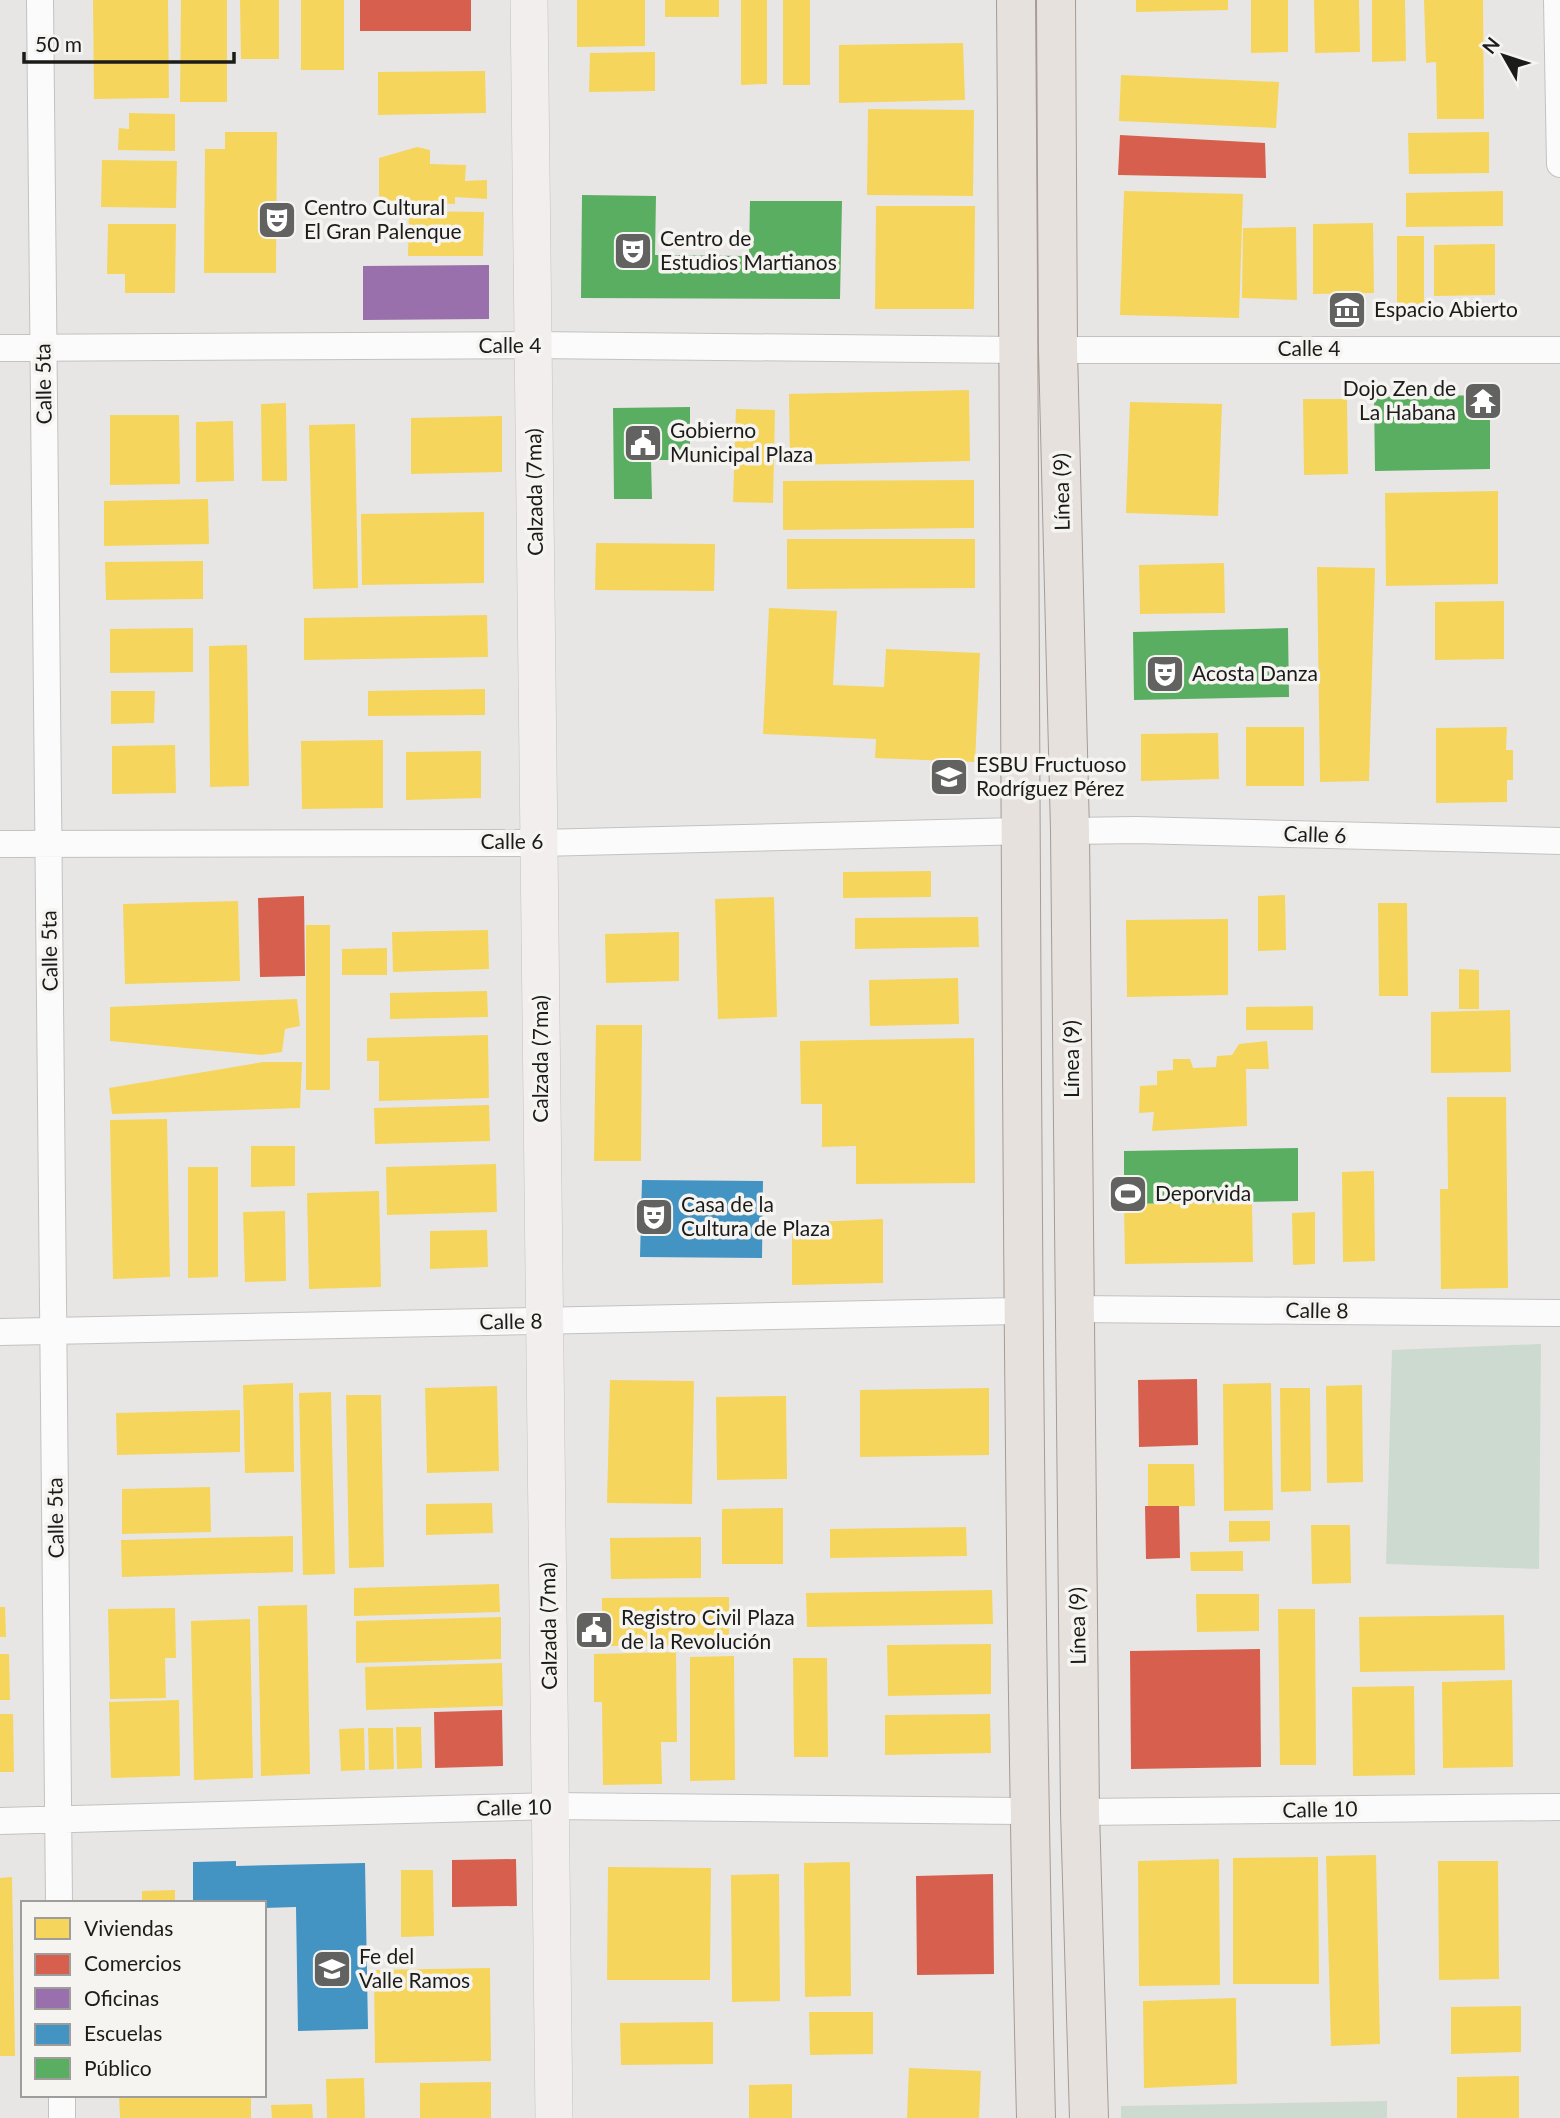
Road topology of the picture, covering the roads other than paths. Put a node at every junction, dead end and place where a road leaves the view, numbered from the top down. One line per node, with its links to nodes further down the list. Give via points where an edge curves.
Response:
1 (40, 0): 9 (street, Calle 5ta)
2 (529, 0): 7 (main road, Calzada (7ma))
3 (1016, 0): 10 (main road, Línea (9))
4 (1056, 0): 12 (main road, Línea (9))
5 (1556, 0): 6 (street)
6 (1560, 164)
7 (533, 345): 9 (street, Calle 4); 10 (street, Calle 4); 16 (main road, Calzada (7ma))
8 (0, 348): 9 (street, Calle 4)
9 (44, 349): 18 (street, Calle 5ta)
10 (1019, 350): 13 (main road, Línea (9))
11 (1560, 350): 12 (street, Calle 4)
12 (1058, 351): 14 (main road, Línea (9))
13 (1023, 831): 16 (street, Calle 6); 20 (main road, Línea (9))
14 (1070, 831): 15 (street, Calle 6); 19 (main road, Línea (9))
15 (1560, 841)
16 (539, 843): 18 (street, Calle 6); 22 (main road, Calzada (7ma))
17 (0, 844): 18 (street, Calle 6)
18 (49, 844): 24 (street, Calle 5ta)
19 (1074, 1309): 21 (street, Calle 8); 28 (main road, Línea (9))
20 (1023, 1311): 22 (street, Calle 8); 27 (main road, Línea (9))
21 (1560, 1314)
22 (543, 1322): 24 (street, Calle 8); 25 (main road, Calzada (7ma))
23 (0, 1332): 24 (street, Calle 8)
24 (54, 1332): 29 (street, Calle 5ta)
25 (552, 1807): 27 (street, Calle 10); 29 (street, Calle 10); 34 (main road, Calzada (7ma))
26 (1560, 1807): 28 (street, Calle 10)
27 (1029, 1811): 35 (main road, Línea (9))
28 (1080, 1812): 36 (main road, Línea (9))
29 (59, 1819): 30 (street, Calle 10); 31 (street, Calle 5ta)
30 (0, 1821)
31 (60, 1901)
32 (62, 2097): 33 (street)
33 (62, 2118)
34 (554, 2118)
35 (1037, 2118)
36 (1089, 2118)

